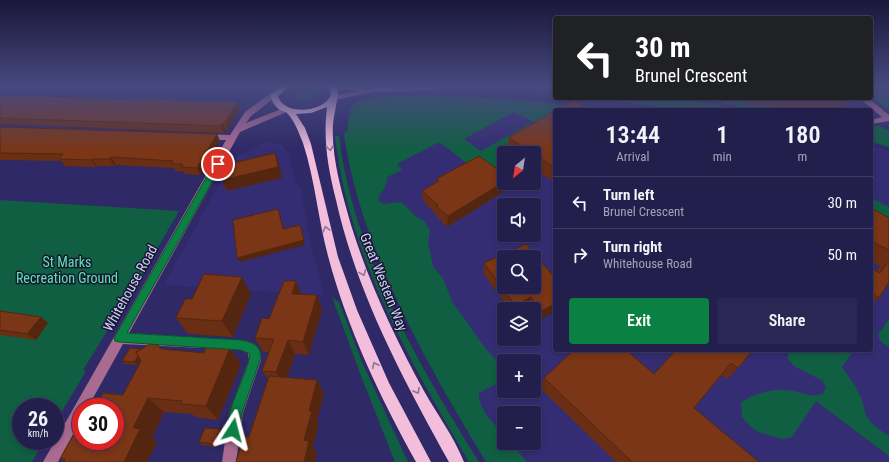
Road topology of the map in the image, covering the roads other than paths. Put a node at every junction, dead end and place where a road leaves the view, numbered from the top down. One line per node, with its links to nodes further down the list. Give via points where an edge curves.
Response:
1 (256, 108): 9 (street, Whitehouse Road, via 248,114)
2 (283, 108): 6 (main road)
3 (318, 108): 6 (main road)
4 (332, 108): 15 (main road, Great Western Way, one-way to 15, via 329,145 349,236 387,332)
5 (875, 108): 7 (street)
6 (288, 111): 9 (street, via 262,119); 14 (main road, one-way to 6, via 396,411 356,320 330,244 307,144 301,128)
7 (889, 119): 8 (street)
8 (873, 122)
9 (235, 134): 10 (street); 11 (street, Whitehouse Road)
10 (195, 137)
11 (119, 338): 12 (street, Whitehouse Road); 13 (street, via 241,345 254,350 255,360 234,418)
12 (50, 462)
13 (229, 462)
14 (424, 462)
15 (457, 462)

